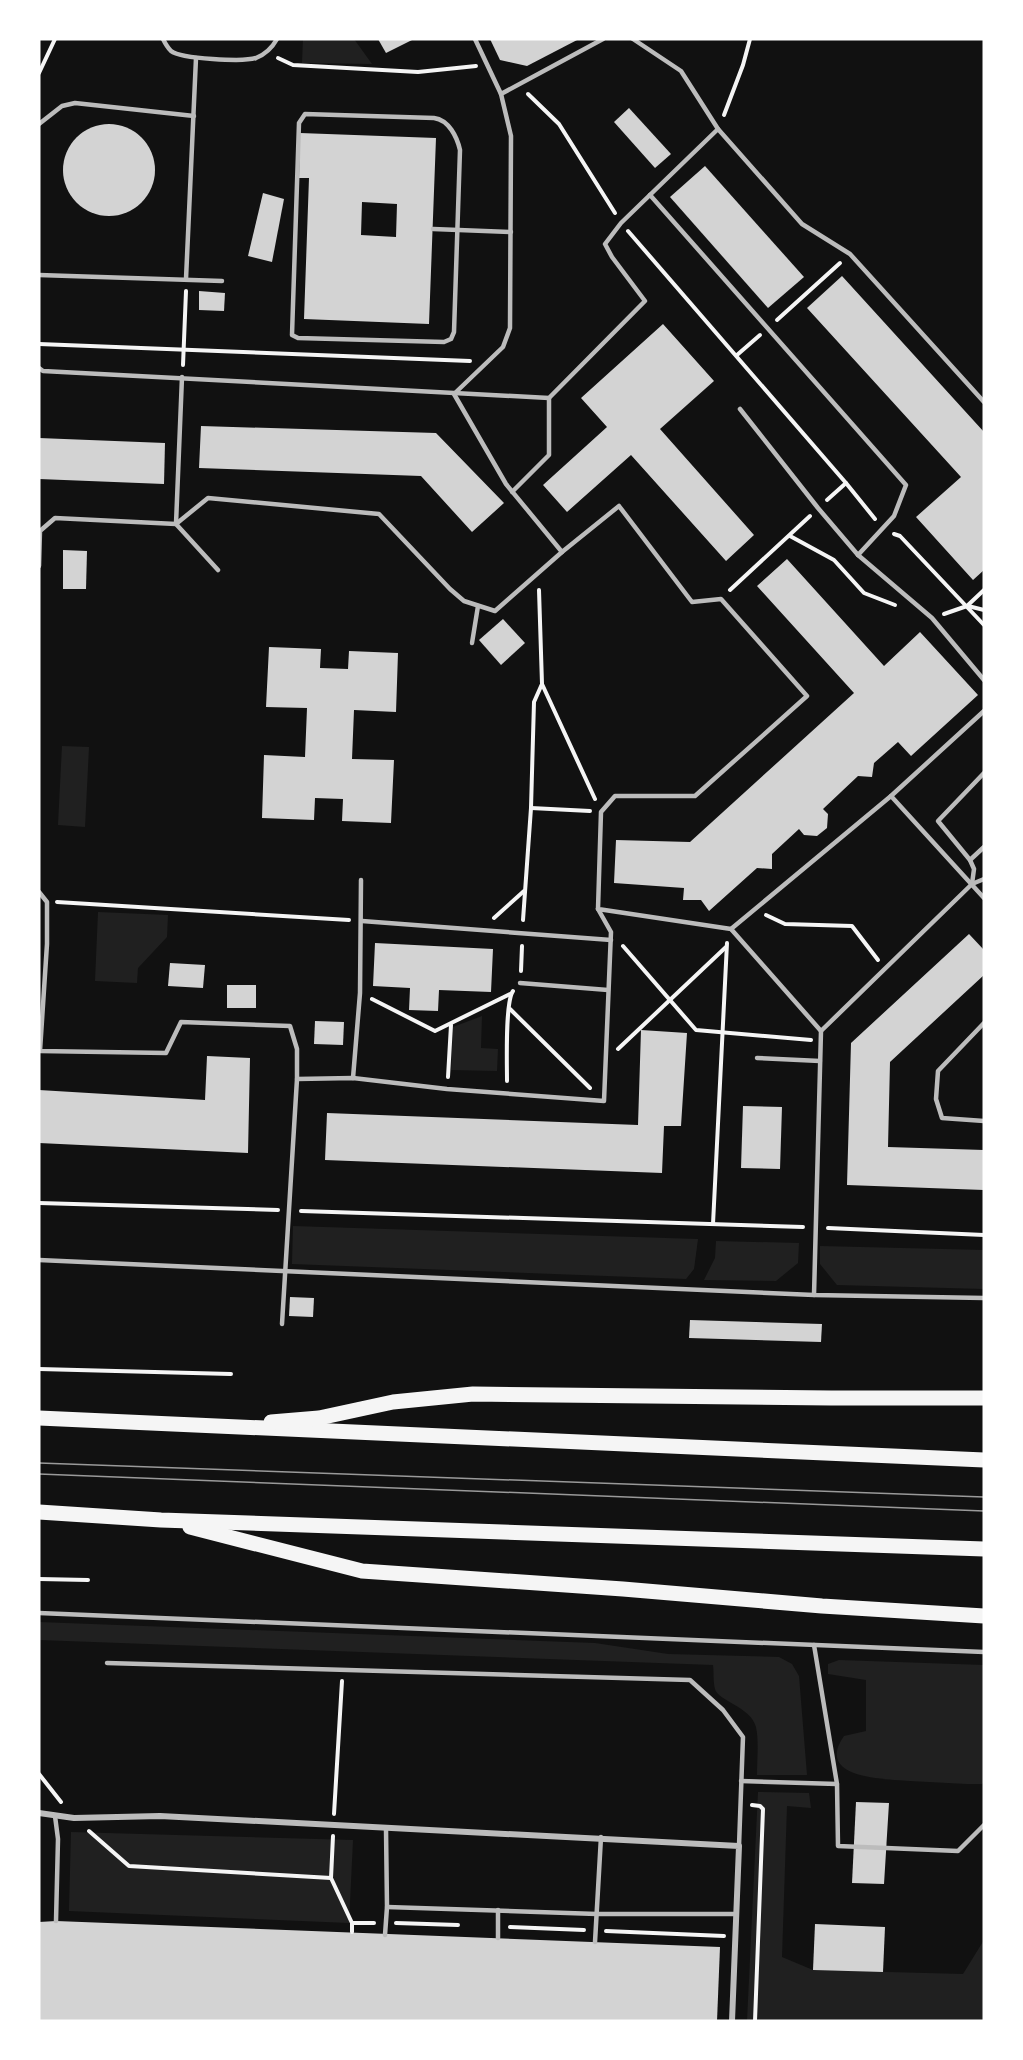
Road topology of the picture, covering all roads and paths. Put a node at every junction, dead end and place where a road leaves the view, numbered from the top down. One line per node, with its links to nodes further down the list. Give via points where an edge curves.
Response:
1 (55, 39): 11 (path)
2 (163, 39): 9 (lane, via 172,52)
3 (277, 39): 8 (lane)
4 (475, 39): 10 (lane)
5 (603, 39): 12 (lane)
6 (633, 39): 16 (lane, via 681,71)
7 (750, 39): 16 (path)
8 (267, 53): 9 (lane, via 254,59); 10 (path, via 293,65 418,72)
9 (196, 58): 14 (lane)
10 (487, 65): 13 (lane)
11 (39, 73)
12 (519, 85): 13 (lane); 18 (path, via 559,124)
13 (501, 94): 21 (lane, via 510,136)
14 (194, 116): 15 (lane, via 75,103 62,106); 24 (lane)
15 (39, 124)
16 (718, 129): 17 (lane); 22 (lane, via 802,224)
17 (650, 195): 18 (lane); 26 (lane)
18 (621, 223): 29 (path); 34 (lane, via 605,244 645,302)
19 (433, 229): 20 (lane)
20 (458, 230): 20 (lane, via 460,150 441,119 305,114 299,123 292,335 399,341 451,339); 21 (lane)
21 (511, 231): 30 (lane, via 510,328 504,347)
22 (850, 254): 26 (path); 35 (lane)
23 (39, 275): 24 (lane)
24 (186, 279): 25 (lane); 28 (path)
25 (222, 281)
26 (768, 328): 29 (path); 41 (lane, via 906,485 894,516)
27 (39, 344): 28 (path)
28 (183, 348): 30 (path); 32 (path)
29 (737, 355): 37 (path)
30 (488, 362): 33 (lane)
31 (39, 368): 32 (lane)
32 (182, 377): 33 (lane); 40 (lane)
33 (454, 394): 34 (lane); 38 (lane)
34 (549, 398): 38 (lane, via 549,454)
35 (984, 402)
36 (740, 409): 39 (lane)
37 (846, 483): 39 (path); 41 (path)
38 (512, 492): 42 (lane)
39 (818, 508): 43 (lane); 48 (path)
40 (176, 524): 44 (lane, via 55,518 40,531); 45 (lane); 49 (lane, via 208,498 379,514 450,589)
41 (882, 530): 43 (lane); 50 (path, via 900,536)
42 (562, 552): 46 (lane); 48 (lane, via 619,506 692,602)
43 (858, 555): 54 (lane, via 932,618)
44 (39, 566)
45 (218, 570)
46 (538, 574): 49 (lane, via 495,611); 55 (path)
47 (984, 590): 50 (path)
48 (721, 599): 60 (lane, via 807,696 695,796 615,796)
49 (478, 606): 53 (lane)
50 (967, 606): 51 (path); 52 (path)
51 (984, 610)
52 (984, 625)
53 (472, 643)
54 (984, 680)
55 (542, 684): 59 (path, via 534,702); 60 (path)
56 (984, 711): 58 (lane)
57 (984, 773): 62 (lane, via 938,821)
58 (891, 796): 65 (lane); 71 (lane)
59 (531, 808): 60 (path); 66 (path)
60 (601, 812): 70 (lane)
61 (984, 847): 62 (lane)
62 (970, 860): 65 (lane, via 975,869)
63 (984, 879): 65 (lane)
64 (361, 880): 72 (lane)
65 (972, 884): 68 (lane); 79 (lane)
66 (525, 891): 74 (path); 76 (path)
67 (39, 892): 69 (lane)
68 (984, 898)
69 (47, 902): 72 (path); 95 (lane, via 40,1051 166,1053 180,1022 290,1026 297,1049)
70 (598, 909): 73 (lane); 75 (lane)
71 (755, 909): 73 (lane); 79 (path, via 785,924 852,926)
72 (362, 921): 74 (lane); 82 (lane)
73 (731, 929): 78 (path); 88 (lane)
74 (481, 931): 76 (lane)
75 (610, 932): 77 (lane); 84 (path)
76 (523, 933): 77 (lane); 80 (path)
77 (611, 940): 81 (lane)
78 (726, 947): 84 (path); 89 (path)
79 (885, 969): 88 (lane)
80 (520, 983): 81 (lane); 83 (path)
81 (608, 990): 93 (lane)
82 (360, 993): 87 (path, via 435,1031); 94 (lane)
83 (510, 994): 85 (path); 87 (path)
84 (671, 1000): 89 (path, via 696,1030); 93 (path)
85 (509, 1009): 97 (path); 98 (path)
86 (984, 1023): 99 (lane, via 938,1071 936,1099 942,1118)
87 (451, 1025): 96 (path)
88 (821, 1031): 90 (lane)
89 (722, 1032): 90 (path); 102 (path)
90 (820, 1041): 92 (lane)
91 (757, 1058): 92 (lane)
92 (820, 1061): 103 (lane)
93 (604, 1062): 98 (lane)
94 (353, 1078): 95 (lane); 96 (lane)
95 (297, 1079): 101 (lane)
96 (447, 1089): 97 (lane)
97 (506, 1094): 98 (lane)
98 (604, 1101)
99 (984, 1121)
100 (39, 1203): 101 (path)
101 (289, 1211): 102 (path); 106 (lane)
102 (712, 1224): 103 (path)
103 (816, 1228): 104 (path); 107 (lane)
104 (984, 1235)
105 (39, 1260): 106 (lane)
106 (285, 1270): 107 (lane); 109 (lane)
107 (814, 1295): 108 (lane)
108 (984, 1298)
109 (282, 1324)
110 (39, 1369): 111 (path)
111 (231, 1374)
112 (984, 1398): 114 (main road, via 473,1394 393,1402 319,1418)
113 (39, 1419): 114 (main road)
114 (208, 1427): 115 (main road)
115 (984, 1460)
116 (39, 1512): 117 (main road)
117 (161, 1520): 118 (main road); 122 (main road, via 362,1571)
118 (984, 1549)
119 (39, 1579): 120 (path)
120 (88, 1580)
121 (39, 1613): 123 (lane)
122 (984, 1616)
123 (814, 1645): 124 (lane); 129 (lane)
124 (984, 1652)
125 (107, 1663): 126 (lane)
126 (342, 1668): 128 (lane, via 690,1680 723,1710 743,1737); 135 (path)
127 (39, 1774): 133 (path)
128 (741, 1781): 129 (lane); 130 (lane)
129 (837, 1784): 134 (lane, via 838,1846 958,1851)
130 (741, 1803): 138 (lane); 156 (path, via 763,1809)
131 (39, 1813): 132 (street)
132 (55, 1816): 133 (street); 144 (lane)
133 (74, 1818): 135 (street, via 160,1816); 139 (path, via 129,1866)
134 (984, 1825)
135 (333, 1826): 136 (street); 139 (path)
136 (386, 1829): 137 (street); 140 (lane)
137 (601, 1837): 138 (street); 142 (lane)
138 (739, 1846): 143 (street)
139 (331, 1878): 146 (path)
140 (387, 1907): 141 (lane); 145 (lane)
141 (498, 1910): 142 (lane); 148 (lane)
142 (597, 1914): 143 (lane); 149 (lane)
143 (735, 1914): 155 (street)
144 (56, 1921)
145 (386, 1922): 146 (path); 147 (path); 151 (lane)
146 (352, 1923): 150 (path)
147 (464, 1925)
148 (498, 1926): 149 (path); 153 (lane)
149 (596, 1931): 152 (path); 154 (lane)
150 (352, 1932)
151 (385, 1935)
152 (727, 1936)
153 (498, 1938)
154 (595, 1942)
155 (732, 2021)
156 (755, 2021)

